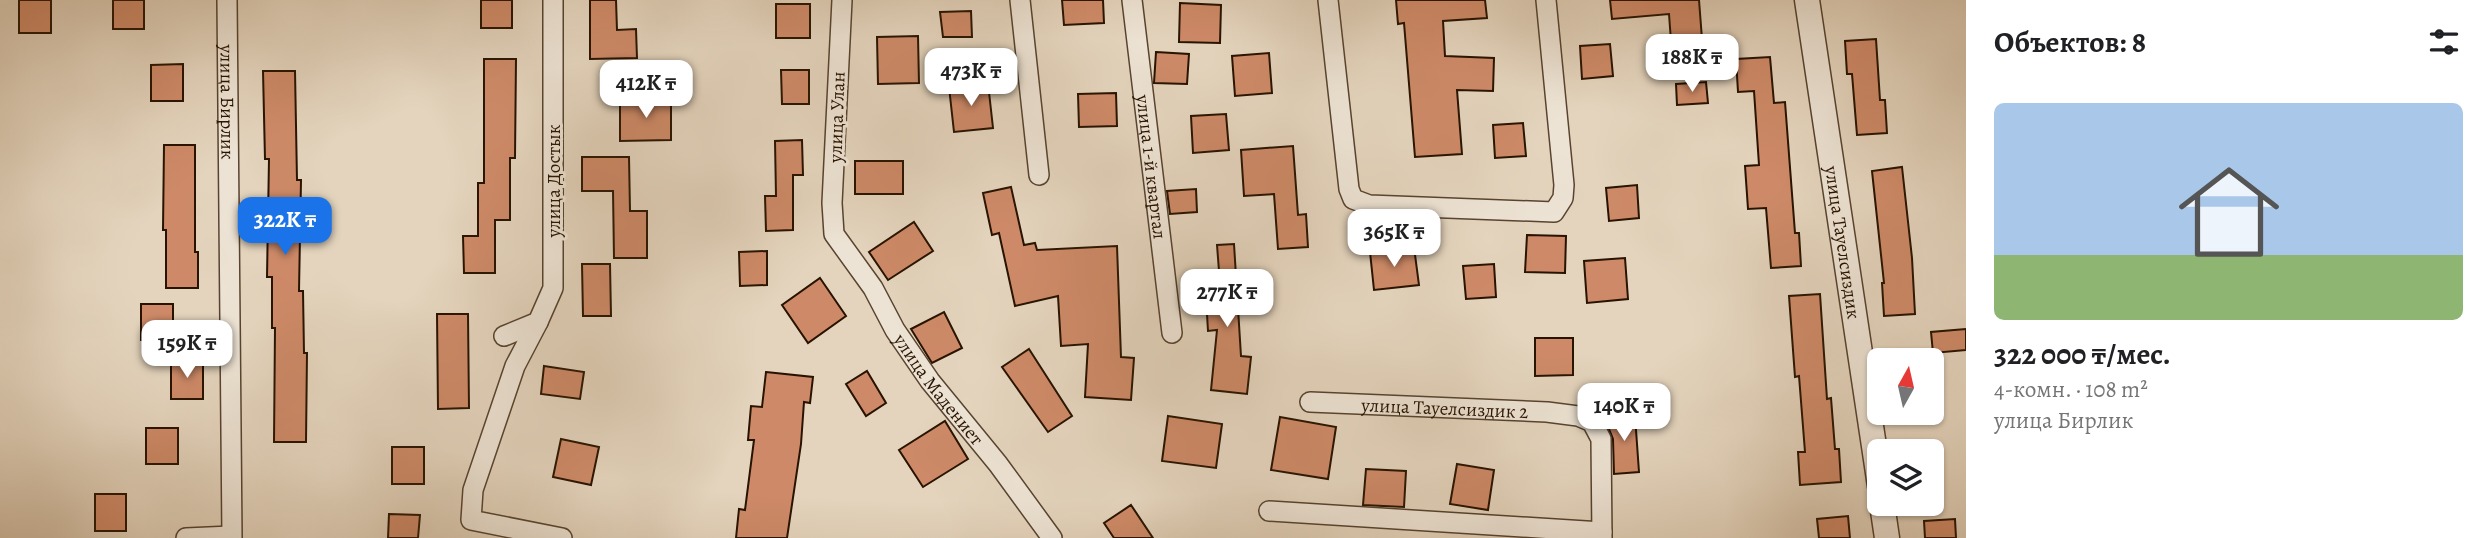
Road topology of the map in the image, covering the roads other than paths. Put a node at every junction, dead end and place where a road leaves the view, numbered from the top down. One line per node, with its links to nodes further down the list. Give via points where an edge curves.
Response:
1 (227, 0): 20 (street, улица Бирлик)
2 (553, 0): 11 (street, улица Достык, via 554,288)
3 (842, 0): 10 (street, улица Улан)
4 (1020, 0): 9 (street)
5 (1132, 0): 12 (street, улица 1-й квартал)
6 (1328, 0): 7 (street, via 1353,200 1368,205 1554,212 1563,198 1564,185)
7 (1546, 0)
8 (1807, 0): 15 (street, улица Тауелсиздик)
9 (1039, 175)
10 (834, 234): 23 (street, улица Мадениет, via 930,381)
11 (538, 321): 13 (street); 18 (street, улица Достык, via 514,366 473,490)
12 (1172, 333)
13 (504, 336)
14 (1310, 402): 19 (street, улица Тауелсиздик 2, via 1548,411 1592,422 1601,439)
15 (1873, 439)
16 (1269, 511): 19 (street, улица Тауелсиздик 2)
17 (1884, 516): 24 (street)
18 (472, 529): 22 (street)
19 (1602, 535)
20 (231, 537): 21 (street)
21 (186, 538)
22 (562, 538)
23 (1052, 538)
24 (1887, 538)

